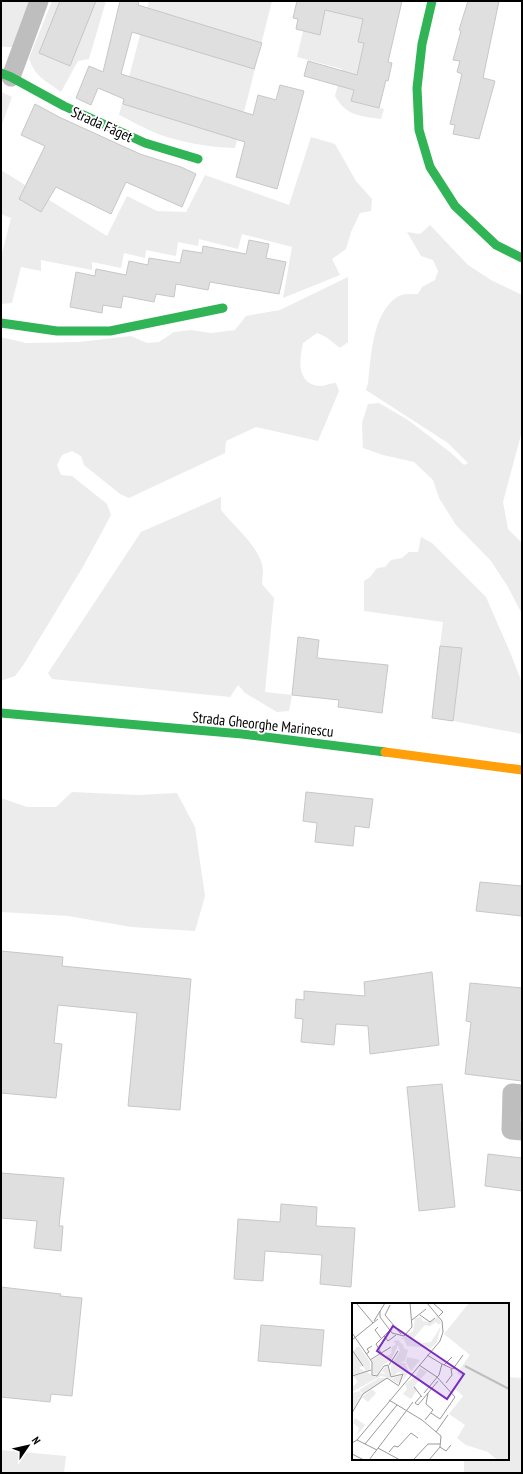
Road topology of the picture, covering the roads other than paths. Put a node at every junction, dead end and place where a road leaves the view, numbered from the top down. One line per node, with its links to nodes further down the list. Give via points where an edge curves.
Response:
1 (39, 1): 3 (street, Strada Făget)
2 (432, 1): 5 (main road, via 422,44 417,88 419,130 430,167 455,206 496,245)
3 (6, 75): 4 (main road, Strada Făget, via 145,144)
4 (198, 159)
5 (522, 258)
6 (223, 308): 7 (main road, via 110,331 57,331)
7 (1, 323)
8 (1, 713): 9 (main road, Strada Gheorghe Marinescu, via 242,734)
9 (522, 770)
10 (522, 1094): 11 (street, via 512,1093 505,1109 511,1130)
11 (522, 1131)

